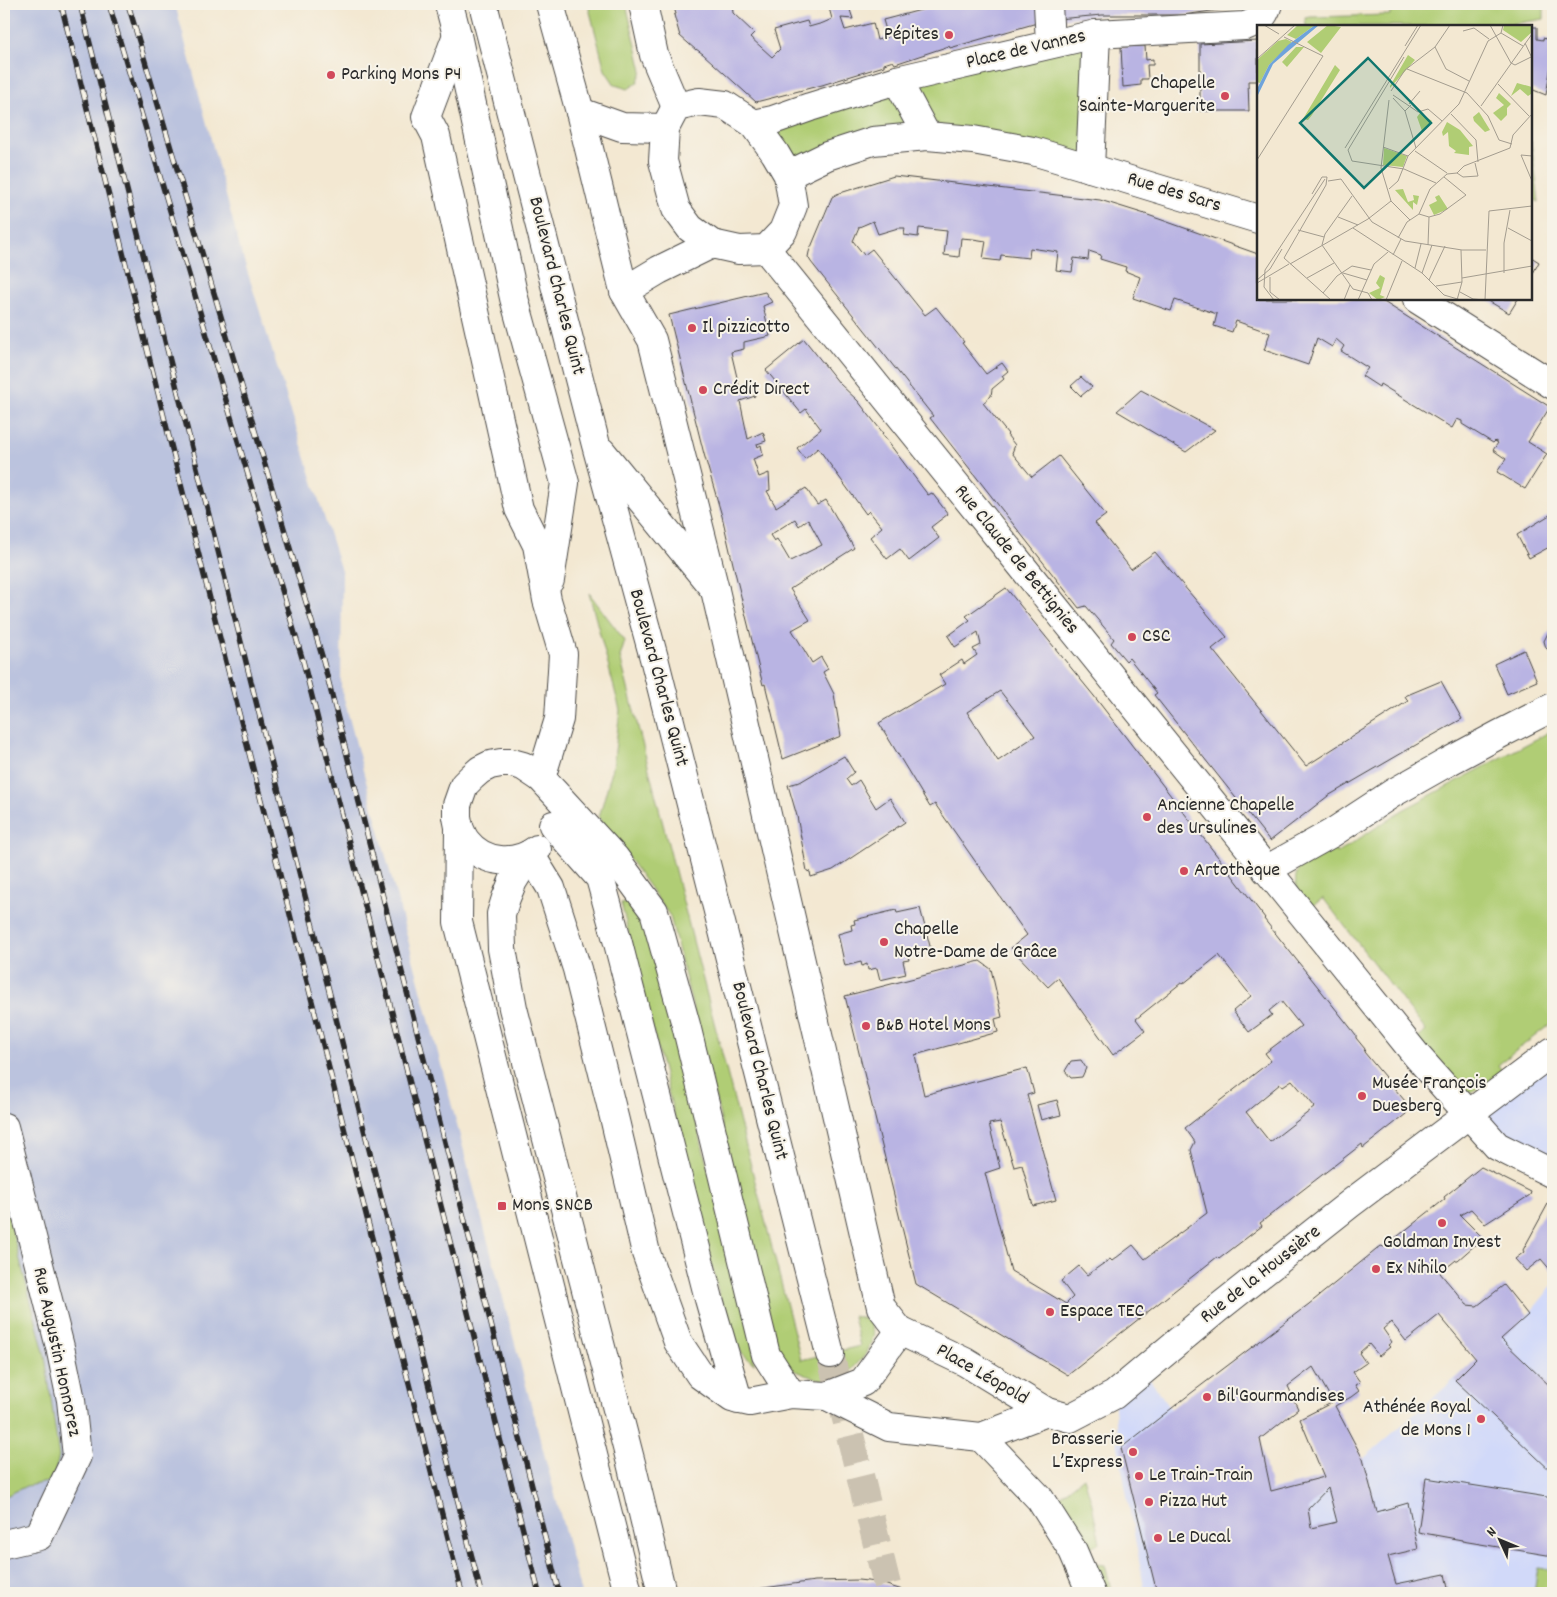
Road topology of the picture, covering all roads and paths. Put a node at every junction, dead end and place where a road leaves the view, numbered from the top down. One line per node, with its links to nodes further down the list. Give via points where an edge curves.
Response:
1 (449, 4): 8 (main road)
2 (483, 4): 23 (main road, Boulevard Charles Quint)
3 (550, 4): 11 (main road)
4 (643, 4): 12 (main road)
5 (1048, 4): 9 (main road)
6 (1268, 4): 7 (main road, via 1257,22 1245,26)
7 (1096, 34): 9 (main road, Place de Vannes); 15 (main road, Place de Vannes)
8 (457, 35): 25 (main road, via 514,298 565,482); 25 (main road, via 426,116 436,136 519,509 537,545)
9 (1050, 44): 10 (main road, Place de Vannes)
10 (897, 80): 13 (main road, Place de Vannes); 14 (main road)
11 (580, 112): 12 (main road, via 622,127); 20 (main road)
12 (671, 117): 13 (main road, via 699,102 725,105); 18 (main road, via 663,161 676,209 690,228)
13 (754, 124): 16 (main road)
14 (926, 136): 15 (main road, via 1033,151); 16 (main road, via 873,141 827,156)
15 (1090, 168): 17 (main road, Rue des Sars)
16 (788, 175): 19 (main road, via 793,206 783,231)
17 (1257, 218)
18 (712, 244): 19 (main road, via 739,250); 20 (main road)
19 (766, 249): 31 (main road, Rue Claude de Bettignies)
20 (624, 291): 24 (main road, via 652,340)
21 (1419, 300): 22 (main road)
22 (1553, 385)
23 (596, 445): 24 (main road); 37 (main road, Boulevard Charles Quint, via 656,668)
24 (715, 590): 36 (main road, Place Léopold, via 876,1287 881,1307)
25 (547, 600): 27 (main road, via 563,654 559,719)
26 (1553, 707): 31 (main road, via 1438,768)
27 (541, 778): 28 (main road, via 553,800); 29 (main road, via 523,766 512,764 496,764 480,770 464,785 460,795); 38 (main road, via 615,858 654,911 686,1025 766,1355)
28 (552, 825): 30 (main road, via 548,836); 40 (main road, via 600,878)
29 (459, 827): 30 (main road, via 475,851 488,858 517,860); 44 (main road, via 458,922)
30 (530, 854): 40 (main road, via 551,888 577,970 646,1253 678,1342 700,1375); 45 (main road, via 513,881 501,914 503,957 513,1008)
31 (1266, 870): 33 (main road, Rue Claude de Bettignies, via 1416,1056)
32 (1553, 1051): 33 (main road, Rue de la Houssière)
33 (1468, 1114): 35 (main road, Rue Claude de Bettignies, via 1497,1146); 41 (main road, Rue de la Houssière, via 1217,1309 1114,1395 1070,1418)
34 (4, 1127): 43 (main road, Rue Augustin Honnorez, via 60,1347 71,1400 77,1456 39,1536)
35 (1553, 1174)
36 (900, 1331): 39 (main road, via 863,1382); 41 (main road, Place Léopold, via 964,1362)
37 (830, 1354)
38 (791, 1394): 39 (main road); 40 (main road, via 750,1402)
39 (827, 1396): 42 (main road, Place Léopold, via 889,1427)
40 (738, 1400)
41 (1046, 1412): 42 (main road, Place Léopold)
42 (981, 1437): 46 (main road, via 1040,1499 1073,1551)
43 (4, 1544)
44 (628, 1593)
45 (662, 1593)
46 (1091, 1593)

